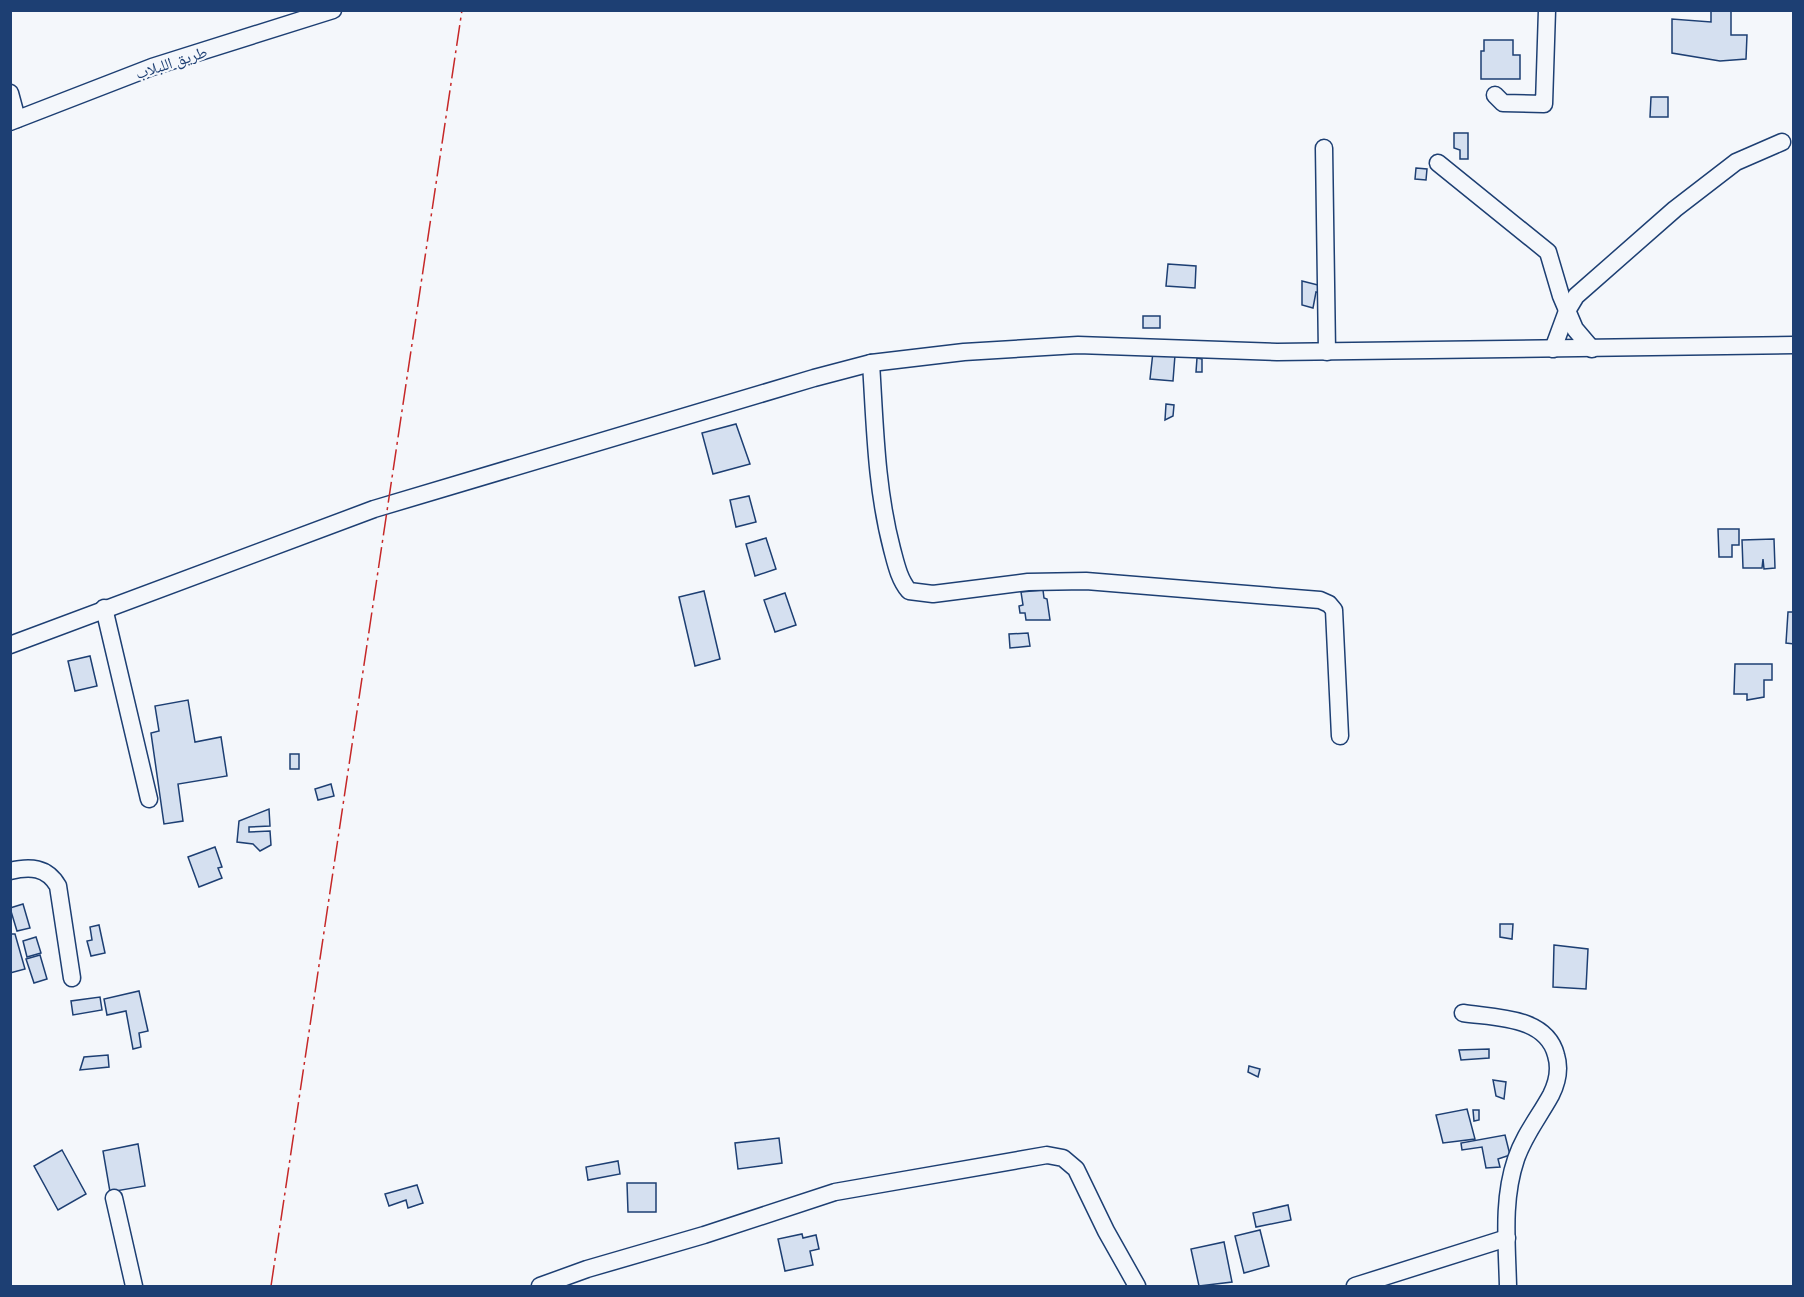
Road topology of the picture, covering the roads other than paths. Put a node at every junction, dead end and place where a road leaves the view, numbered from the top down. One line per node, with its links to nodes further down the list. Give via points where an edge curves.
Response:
1 (333, 10): 5 (street, طريق اللبلاب, via 152,67)
2 (1547, 10): 4 (street, via 1544,104 1503,104)
3 (10, 93): 5 (street)
4 (1495, 95)
5 (14, 120)
6 (1782, 142): 9 (street, via 1736,162 1675,208 1576,296)
7 (1324, 148): 13 (street)
8 (1438, 163): 9 (street, via 1548,252)
9 (1567, 311): 11 (street); 12 (street, via 1575,329)
10 (1794, 345): 12 (street)
11 (1553, 349): 12 (street); 13 (street)
12 (1592, 349)
13 (1327, 352): 14 (street, via 1078,345)
14 (872, 363): 15 (street, via 374,509); 17 (street, via 883,516 901,582 909,591 933,594 1028,582 1086,580 1211,589 1329,604 1336,621)
15 (104, 608): 16 (street); 18 (street)
16 (10, 645)
17 (1340, 736)
18 (149, 799)
19 (10, 871): 20 (street, via 36,868 58,886)
20 (72, 978)
21 (1463, 1012): 23 (street, via 1533,1026 1547,1036 1558,1060 1552,1092 1515,1160 1508,1196)
22 (114, 1198): 24 (street)
23 (1507, 1238): 27 (street); 28 (street)
24 (134, 1287)
25 (540, 1287): 26 (street, via 835,1192 1047,1155 1063,1158 1076,1169)
26 (1137, 1287)
27 (1355, 1287)
28 (1508, 1287)

